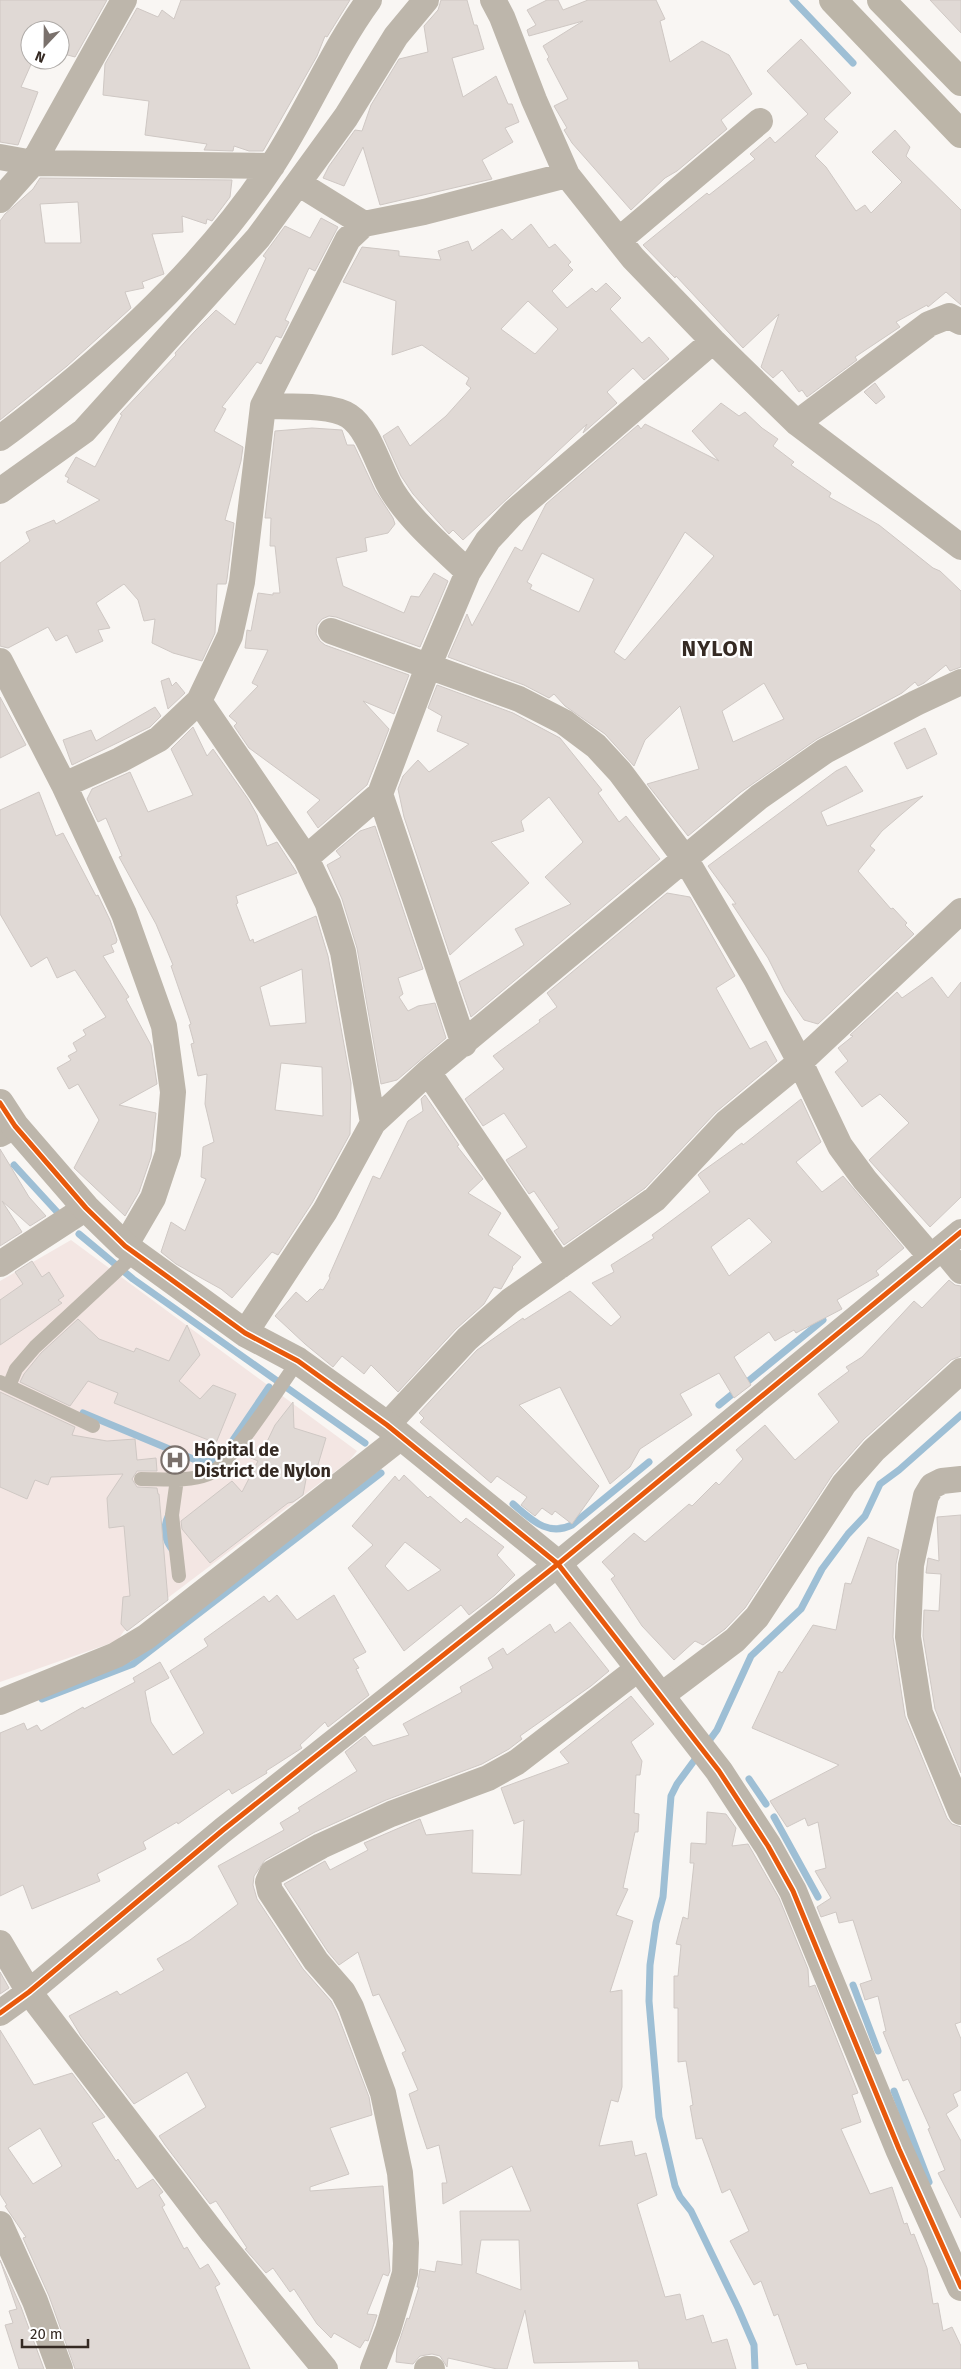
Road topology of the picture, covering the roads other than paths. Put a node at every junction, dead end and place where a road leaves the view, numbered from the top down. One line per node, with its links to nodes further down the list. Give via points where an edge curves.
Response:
1 (124, 0): 11 (street)
2 (369, 0): 12 (street, via 338,48)
3 (426, 0): 14 (street, via 396,36 346,117)
4 (493, 0): 13 (street)
5 (833, 0): 9 (main road)
6 (881, 0): 7 (main road)
7 (961, 82)
8 (760, 121): 17 (street)
9 (961, 134)
10 (0, 157): 11 (street)
11 (33, 163): 12 (street); 15 (street)
12 (272, 166): 22 (street, via 176,287 119,342)
13 (567, 175): 16 (street); 17 (street)
14 (298, 183): 16 (street); 23 (street, via 258,238 84,431)
15 (0, 200)
16 (364, 224): 20 (street, via 348,239)
17 (619, 240): 19 (street)
18 (961, 322): 21 (street, via 949,316 929,324)
19 (713, 341): 21 (street); 25 (street, via 514,512 488,540)
20 (263, 406): 25 (street, via 334,410 349,416 360,426 393,492 418,523); 30 (street, via 242,582 230,636)
21 (797, 423): 24 (street)
22 (0, 438)
23 (0, 492)
24 (961, 547)
25 (468, 572): 28 (street)
26 (331, 631): 28 (street)
27 (0, 661): 31 (street)
28 (428, 667): 32 (street); 34 (street, via 519,699 564,722 596,746 620,772)
29 (961, 682): 34 (street, via 826,751 760,797)
30 (199, 702): 31 (street, via 159,739); 33 (street)
31 (64, 785): 44 (street, via 124,914 164,1026 174,1092 168,1153)
32 (380, 794): 33 (street); 36 (street)
33 (306, 858): 40 (street, via 328,904 343,952)
34 (686, 860): 36 (street); 37 (street, via 756,978)
35 (961, 911): 37 (street)
36 (464, 1044): 38 (street)
37 (800, 1062): 43 (street, via 840,1146 865,1180); 46 (street, via 727,1122 655,1199)
38 (428, 1072): 40 (street); 46 (street)
39 (0, 1103): 41 (street)
40 (373, 1123): 48 (street, via 326,1211)
41 (8, 1130): 42 (street)
42 (86, 1208): 44 (street); 45 (street)
43 (945, 1246): 47 (street); 57 (street)
44 (130, 1250): 48 (street); 51 (lane, via 35,1347)
45 (0, 1264)
46 (560, 1266): 53 (street, via 510,1302 467,1339)
47 (961, 1272)
48 (245, 1333): 49 (street)
49 (298, 1360): 53 (street); 55 (lane, via 228,1459 212,1473 192,1479)
50 (961, 1371): 61 (street, via 874,1450 844,1484 757,1617)
51 (5, 1384): 52 (lane)
52 (93, 1426)
53 (394, 1431): 57 (street); 60 (street, via 146,1636 116,1655)
54 (141, 1479): 55 (lane)
55 (177, 1479): 58 (lane, via 172,1515)
56 (961, 1479): 62 (street, via 942,1481 932,1486 926,1496 911,1565 908,1637 920,1713)
57 (558, 1564): 59 (street); 64 (street, via 223,1830)
58 (179, 1576)
59 (639, 1668): 61 (street); 70 (street, via 516,1762 488,1778 391,1814 321,1846 272,1873 268,1882 270,1891 316,1961 342,1992 384,2093 400,2173 405,2273)
60 (0, 1702)
61 (666, 1702): 67 (street, via 719,1771 768,1846 793,1892 899,2149)
62 (961, 1812)
63 (0, 1943): 64 (street)
64 (29, 1992): 65 (street); 69 (street, via 213,2233)
65 (0, 2013)
66 (0, 2224): 68 (street, via 36,2301)
67 (961, 2287)
68 (60, 2369)
69 (325, 2369)
70 (373, 2369)
71 (428, 2369): 72 (street)
72 (432, 2369)

